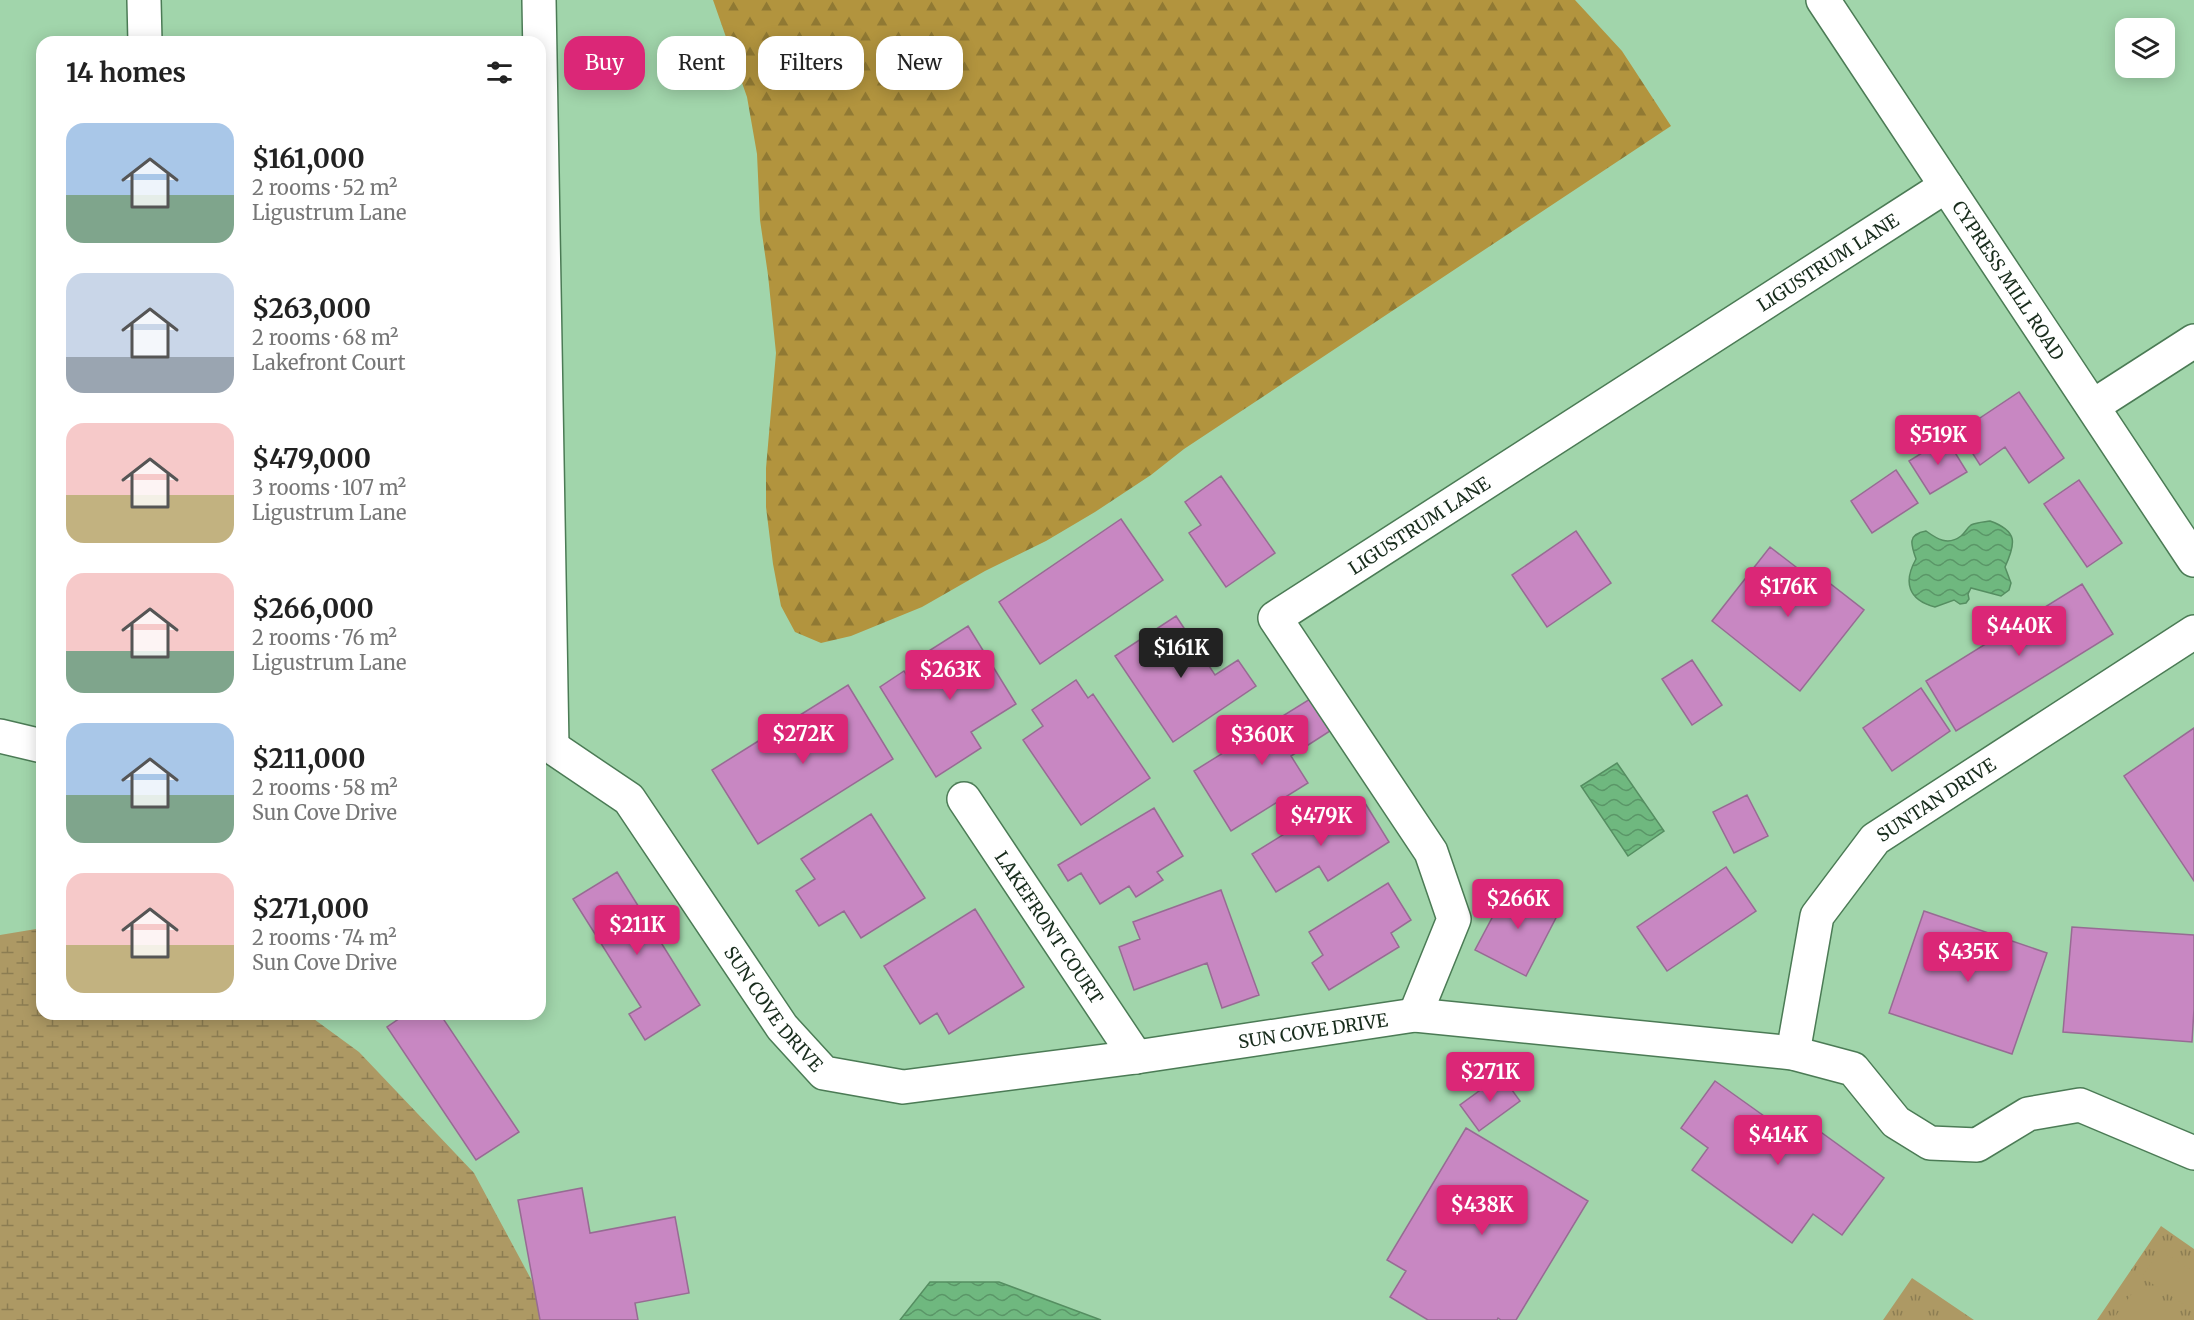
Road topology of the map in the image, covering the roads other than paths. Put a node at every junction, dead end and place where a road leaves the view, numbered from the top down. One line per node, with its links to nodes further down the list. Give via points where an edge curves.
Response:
1 (144, 0): 4 (street)
2 (539, 0): 5 (street)
3 (1823, 0): 6 (street, CYPRESS MILL ROAD)
4 (145, 36)
5 (539, 36)
6 (1946, 186): 8 (street, CYPRESS MILL ROAD); 15 (street, LIGUSTRUM LANE, via 1275,618 1431,852 1454,918)
7 (2194, 341): 8 (street)
8 (2093, 406): 9 (street, CYPRESS MILL ROAD)
9 (2194, 560)
10 (2194, 632): 16 (street, SUNTAN DRIVE, via 1875,839 1817,916)
11 (0, 736): 12 (street)
12 (36, 745)
13 (546, 746): 17 (street, SUN COVE DRIVE, via 629,799 782,1027 824,1073 903,1087)
14 (964, 800): 17 (street, LAKEFRONT COURT)
15 (1415, 1016): 16 (street, SUN COVE DRIVE); 17 (street, SUN COVE DRIVE)
16 (1792, 1053): 18 (street, SUN COVE DRIVE, via 1853,1069 1896,1122 1930,1143 1977,1145 2028,1114 2080,1105)
17 (1136, 1057)
18 (2194, 1153)

